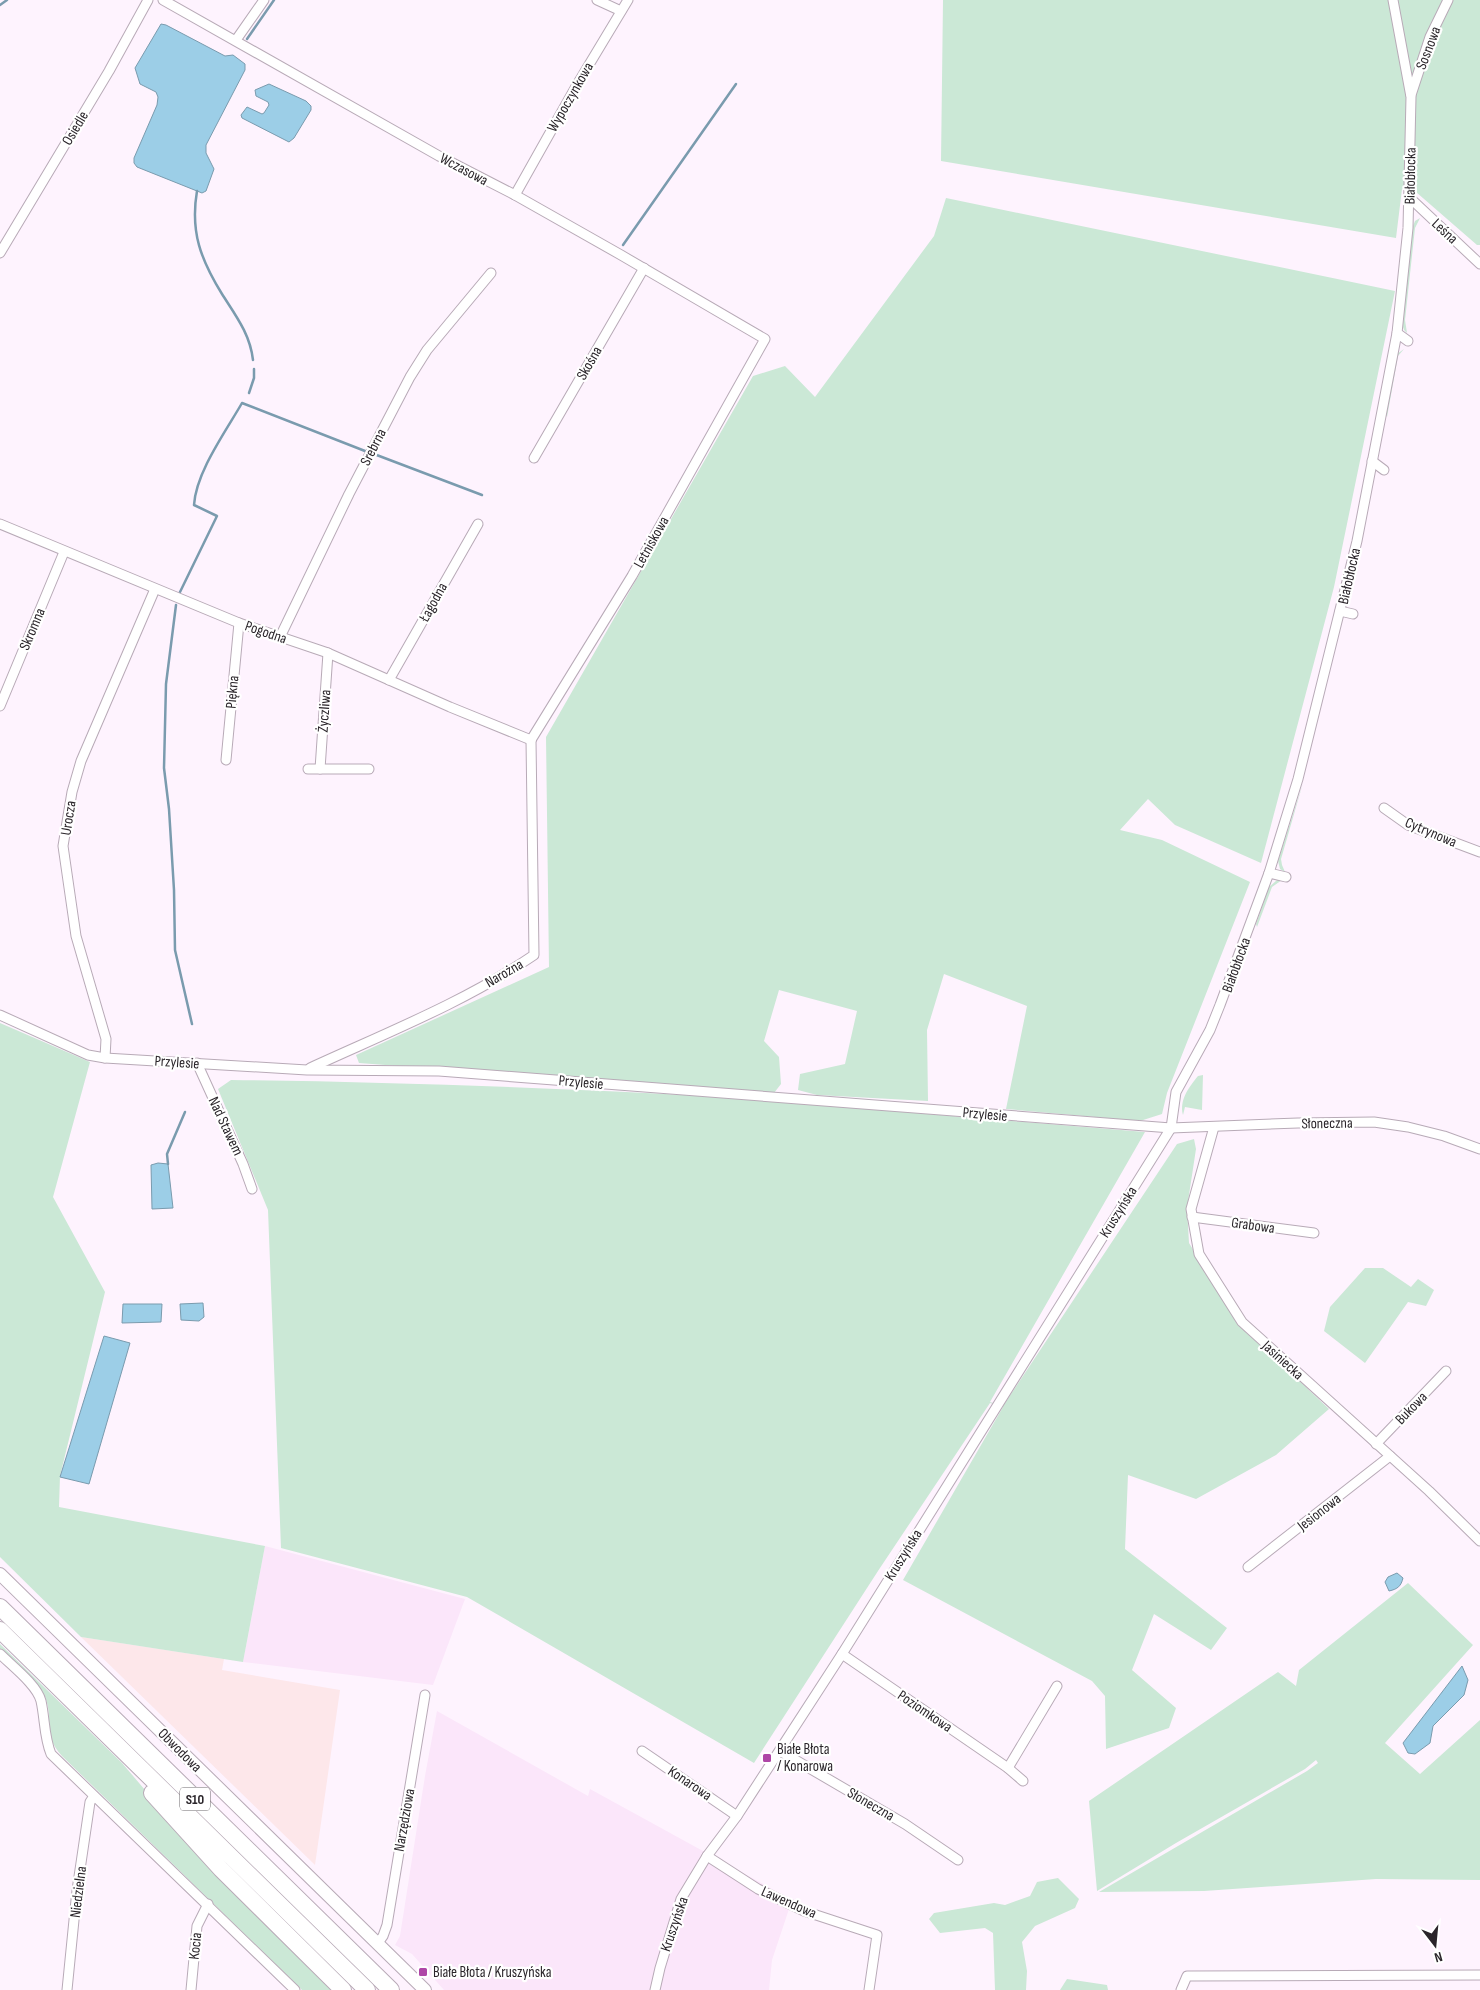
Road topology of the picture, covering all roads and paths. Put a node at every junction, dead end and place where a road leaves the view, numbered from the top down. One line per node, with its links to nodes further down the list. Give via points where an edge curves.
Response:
1 (148, 0): 13 (street, Osiedle)
2 (163, 0): 9 (street, Wczasowa)
3 (264, 0): 9 (street)
4 (597, 0): 8 (street)
5 (628, 0): 8 (street, Wypoczynkowa)
6 (1393, 0): 10 (street, Białobłocka)
7 (1448, 0): 10 (street, Sosnowa, via 1430,37)
8 (621, 11): 11 (street, Wypoczynkowa)
9 (236, 40): 11 (street, Wczasowa)
10 (1410, 97): 12 (street, Białobłocka)
11 (515, 195): 15 (street, Wczasowa)
12 (1410, 198): 14 (street, Leśna); 17 (street, Białobłocka)
13 (0, 253)
14 (1480, 264)
15 (644, 268): 18 (street, Wczasowa); 20 (street, Skośna)
16 (491, 273): 30 (street, Srebrna, via 427,350 410,376)
17 (1397, 333): 19 (street); 21 (street, Białobłocka)
18 (765, 339): 34 (street, Letniskowa, via 632,576)
19 (1408, 341)
20 (534, 458)
21 (1372, 461): 22 (street); 27 (street, Białobłocka)
22 (1384, 470)
23 (0, 524): 25 (street, Pogodna)
24 (478, 524): 32 (street, Łagodna)
25 (64, 552): 26 (street, Pogodna); 33 (street, Skromna)
26 (155, 589): 29 (street, Pogodna); 44 (street, Urocza, via 81,761 63,846 76,936 106,1040)
27 (1340, 611): 28 (street); 41 (street, Białobłocka, via 1298,779)
28 (1353, 614)
29 (239, 623): 30 (street, Pogodna); 35 (street, Piękna)
30 (280, 637): 31 (street, Pogodna)
31 (328, 653): 32 (street, Pogodna); 37 (street, Życzliwa)
32 (389, 680): 34 (street, Pogodna)
33 (0, 706)
34 (531, 740): 46 (street, Narożna, via 534,955 446,1005)
35 (226, 760)
36 (308, 769): 37 (street)
37 (320, 769): 38 (street)
38 (369, 769)
39 (1384, 808): 40 (street, Cytrynowa, via 1408,825)
40 (1480, 852)
41 (1269, 873): 42 (street); 48 (street, Białobłocka, via 1213,1022 1176,1092)
42 (1286, 877)
43 (0, 1015): 44 (street, Przylesie, via 88,1054)
44 (105, 1058): 45 (street, Przylesie)
45 (197, 1063): 46 (street, Przylesie); 50 (street, Nad Stawem)
46 (307, 1070): 48 (street, Przylesie, via 439,1070)
47 (1214, 1127): 48 (street, Słoneczna); 49 (street, Słoneczna, via 1374,1122 1435,1133); 51 (street, Jasiniecka, via 1191,1209)
48 (1171, 1128): 62 (street, Kruszyńska)
49 (1480, 1148)
50 (252, 1189)
51 (1192, 1217): 52 (street, Grabowa); 54 (street, Jasiniecka, via 1199,1254 1242,1322)
52 (1314, 1234)
53 (1446, 1371): 54 (street, Bukowa)
54 (1376, 1444): 55 (street, Jasiniecka)
55 (1390, 1456): 56 (street, Jasiniecka); 57 (street, Jesionowa)
56 (1480, 1540)
57 (1248, 1567)
58 (0, 1574): 75 (street, Obwodowa)
59 (0, 1607): 82 (highway, S10)
60 (0, 1630): 65 (highway, S10)
61 (0, 1654): 70 (street, via 35,1688 41,1699 45,1738 52,1754)
62 (842, 1654): 67 (street, Kruszyńska); 68 (street, Poziomkowa)
63 (1058, 1686): 68 (street)
64 (425, 1694): 75 (street, Narzędziowa, via 386,1925)
65 (114, 1744): 80 (highway, via 187,1833); 81 (highway, S10)
66 (642, 1751): 71 (street, Konarowa)
67 (780, 1751): 71 (street, Kruszyńska); 73 (street, Słoneczna, via 906,1824)
68 (1008, 1768): 69 (street, Poziomkowa)
69 (1023, 1781)
70 (94, 1796): 74 (street); 77 (street, Niedzielna, via 90,1802 77,1890)
71 (737, 1816): 72 (street, Kruszyńska)
72 (706, 1856): 84 (street, Kruszyńska, via 681,1899); 85 (street, Lawendowa, via 758,1889 804,1911 877,1936)
73 (958, 1860)
74 (208, 1904): 78 (street, Kocia, via 197,1926); 79 (street)
75 (378, 1943): 83 (street, Obwodowa)
76 (1480, 1975): 86 (street, via 1187,1976)
77 (67, 1990)
78 (191, 1990)
79 (295, 1990)
80 (343, 1990)
81 (367, 1990)
82 (391, 1990)
83 (425, 1990)
84 (655, 1990)
85 (868, 1990)
86 (1181, 1990)

